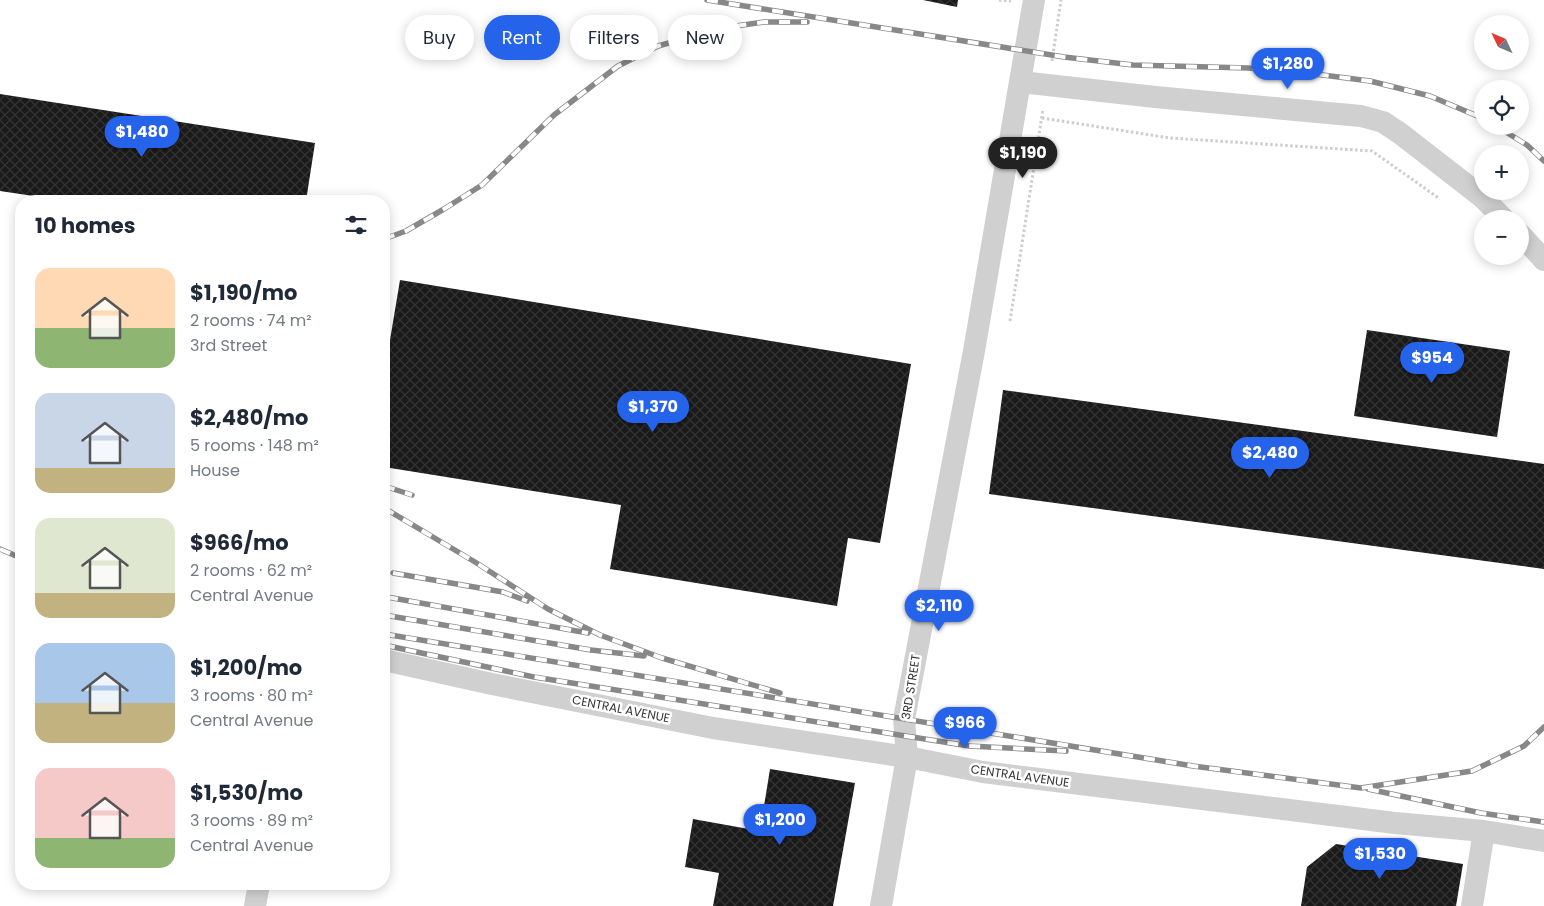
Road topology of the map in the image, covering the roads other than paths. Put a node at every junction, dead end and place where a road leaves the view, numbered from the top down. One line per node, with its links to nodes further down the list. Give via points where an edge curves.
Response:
1 (1034, 0): 2 (street, 3RD STREET)
2 (1020, 82): 3 (street, via 1361,116 1383,122 1402,134); 7 (street, 3RD STREET, via 974,351 904,719)
3 (1495, 210)
4 (1529, 244): 5 (street)
5 (1544, 260)
6 (390, 661): 7 (street, CENTRAL AVENUE, via 713,728)
7 (907, 757): 8 (street, CENTRAL AVENUE, via 983,772); 12 (street, 3RD STREET)
8 (1484, 831): 9 (street, CENTRAL AVENUE); 13 (street)
9 (1544, 841)
10 (258, 890): 11 (street)
11 (255, 906)
12 (881, 906)
13 (1472, 906)

